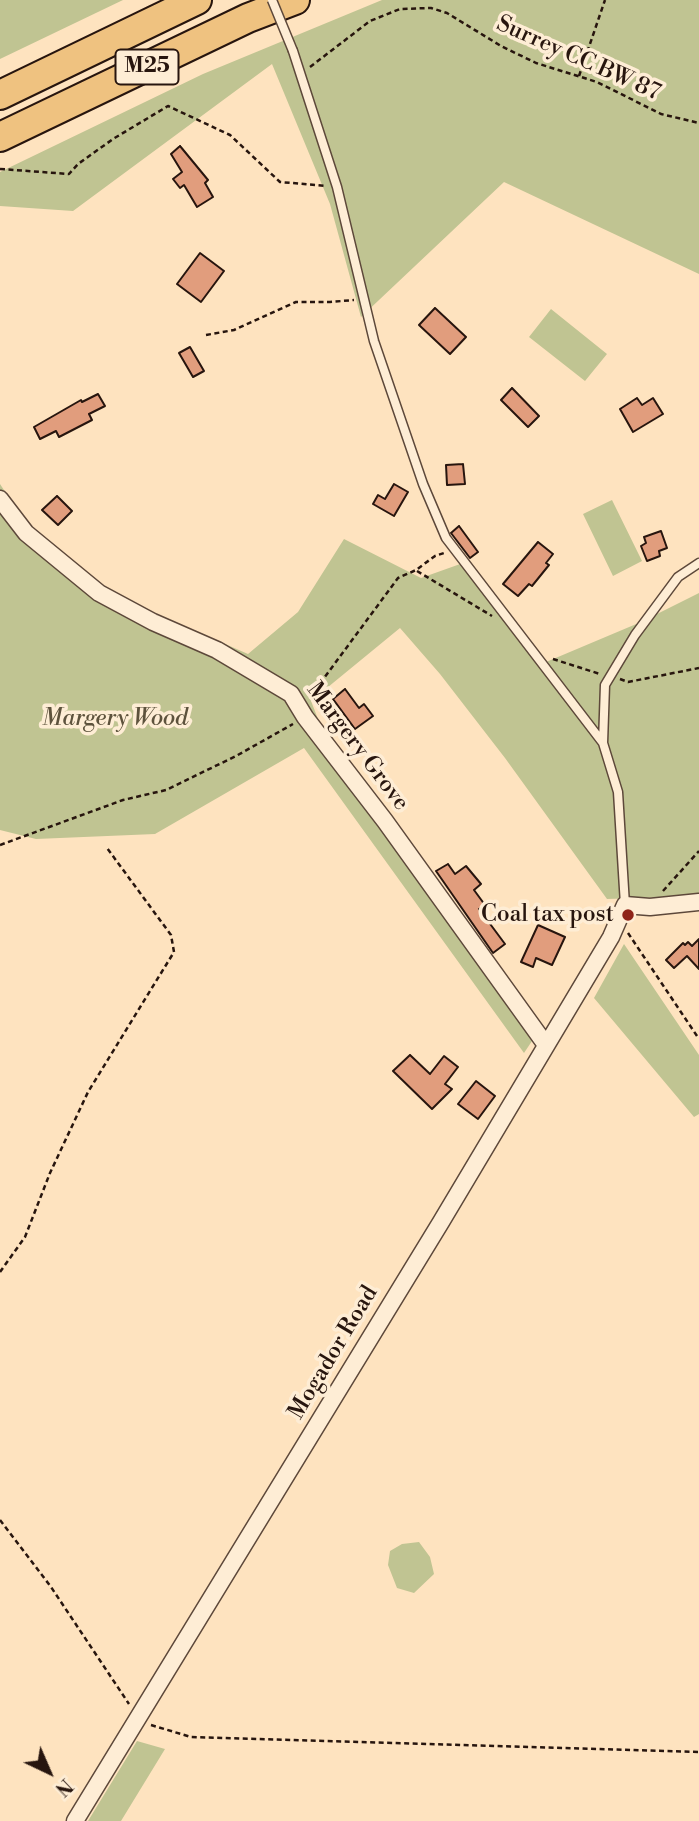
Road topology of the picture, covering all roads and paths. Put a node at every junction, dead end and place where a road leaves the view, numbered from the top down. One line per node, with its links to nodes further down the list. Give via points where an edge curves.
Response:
1 (197, 0): 7 (highway, M25)
2 (272, 0): 5 (lane, bridge)
3 (295, 0): 9 (highway, M25)
4 (605, 0): 6 (path)
5 (301, 73): 6 (path, Surrey CC BW 87, via 370,21 400,9 431,8 501,46); 11 (lane)
6 (579, 76): 8 (path, Surrey CC BW 87, via 661,114)
7 (0, 95)
8 (699, 123)
9 (0, 137)
10 (0, 169): 11 (path, via 69,174 113,139 168,106 230,135 280,181)
11 (337, 187): 12 (lane)
12 (364, 299): 13 (path, via 296,302 234,330); 15 (lane, via 423,484)
13 (206, 335)
14 (0, 499): 19 (street, Margery Grove, via 26,533 99,593 257,673 291,694)
15 (454, 551): 17 (path, via 435,556); 18 (lane)
16 (699, 563): 20 (lane, via 678,578 605,685)
17 (416, 570): 18 (path); 19 (path, via 398,578 309,698)
18 (518, 634): 20 (lane)
19 (305, 717): 21 (path, via 166,790 123,800); 28 (street, Margery Grove)
20 (603, 743): 26 (lane, via 618,792)
21 (0, 845)
22 (107, 848): 29 (path, via 172,935 174,951 88,1092 25,1237)
23 (699, 851): 25 (path)
24 (699, 902): 25 (street)
25 (650, 907): 26 (street)
26 (622, 912): 27 (path); 28 (street, Mogador Road)
27 (699, 1039)
28 (547, 1045): 31 (street, Mogador Road)
29 (0, 1272)
30 (0, 1520): 31 (path)
31 (138, 1717): 32 (path, via 191,1737); 33 (street, Mogador Road)
32 (699, 1752)
33 (75, 1821)

